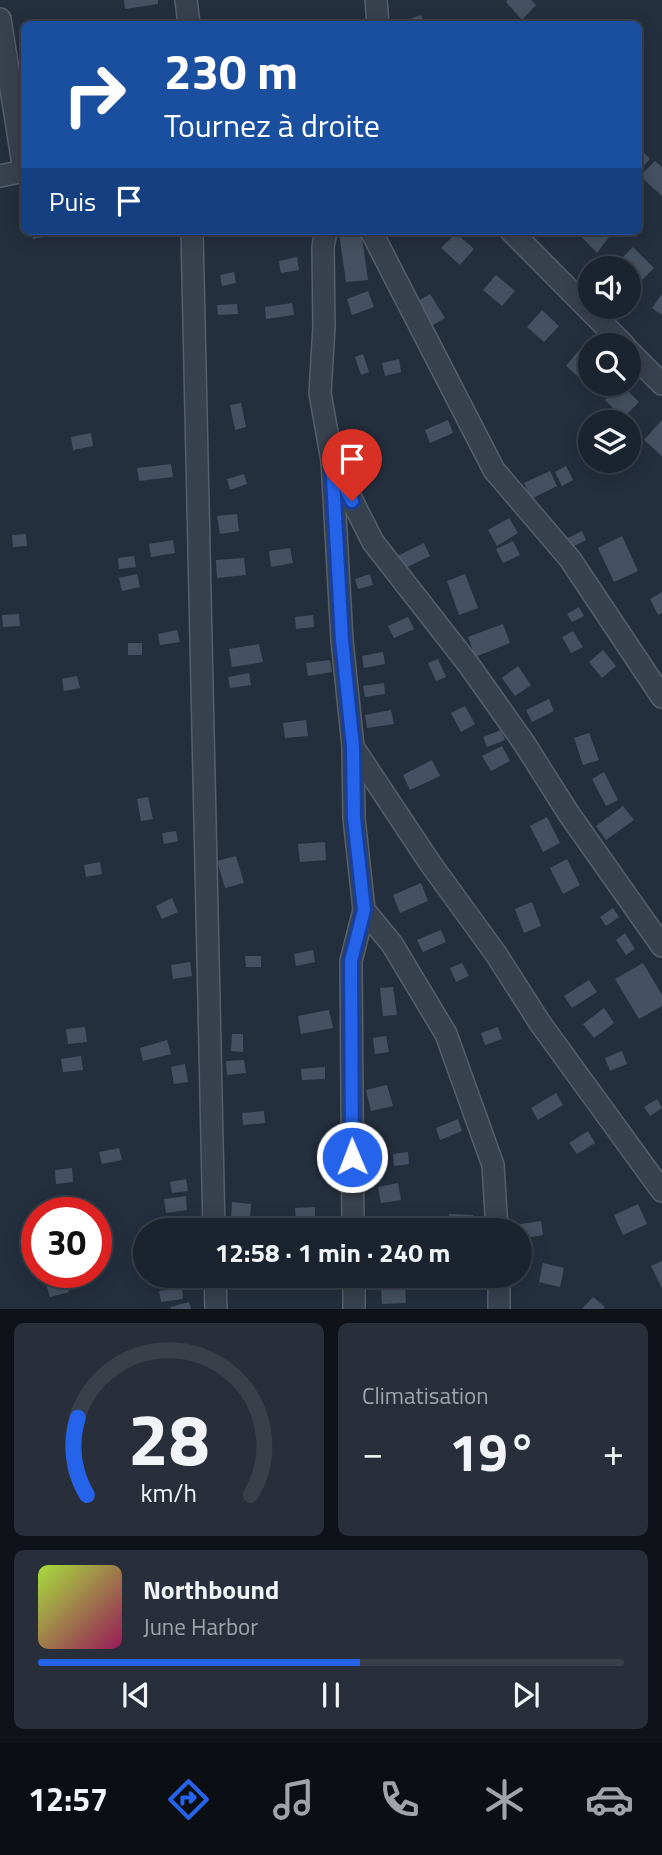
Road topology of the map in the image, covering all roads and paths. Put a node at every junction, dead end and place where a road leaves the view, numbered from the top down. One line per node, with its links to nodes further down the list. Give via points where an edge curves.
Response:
1 (186, 0): 4 (street)
2 (376, 0): 5 (street)
3 (0, 19): 6 (street)
4 (189, 21)
5 (377, 21)
6 (21, 152)
7 (21, 172): 8 (street)
8 (0, 176)
9 (192, 235): 22 (street)
10 (325, 235): 16 (street, via 320,393)
11 (373, 235): 17 (street, via 494,471 570,559)
12 (515, 235): 13 (street)
13 (612, 333)
14 (641, 362): 15 (street)
15 (662, 384)
16 (332, 461): 18 (street); 20 (street, via 373,542 469,665)
17 (662, 697)
18 (353, 747): 19 (street, via 354,818); 21 (street, via 540,1023)
19 (364, 910): 23 (street, via 351,961); 24 (street, via 392,944 446,1034 493,1165)
20 (662, 946)
21 (662, 1191)
22 (214, 1218)
23 (353, 1218)
24 (497, 1218)
25 (215, 1288): 28 (street)
26 (354, 1288): 29 (street)
27 (499, 1288): 30 (street)
28 (216, 1309)
29 (354, 1309)
30 (499, 1309)

